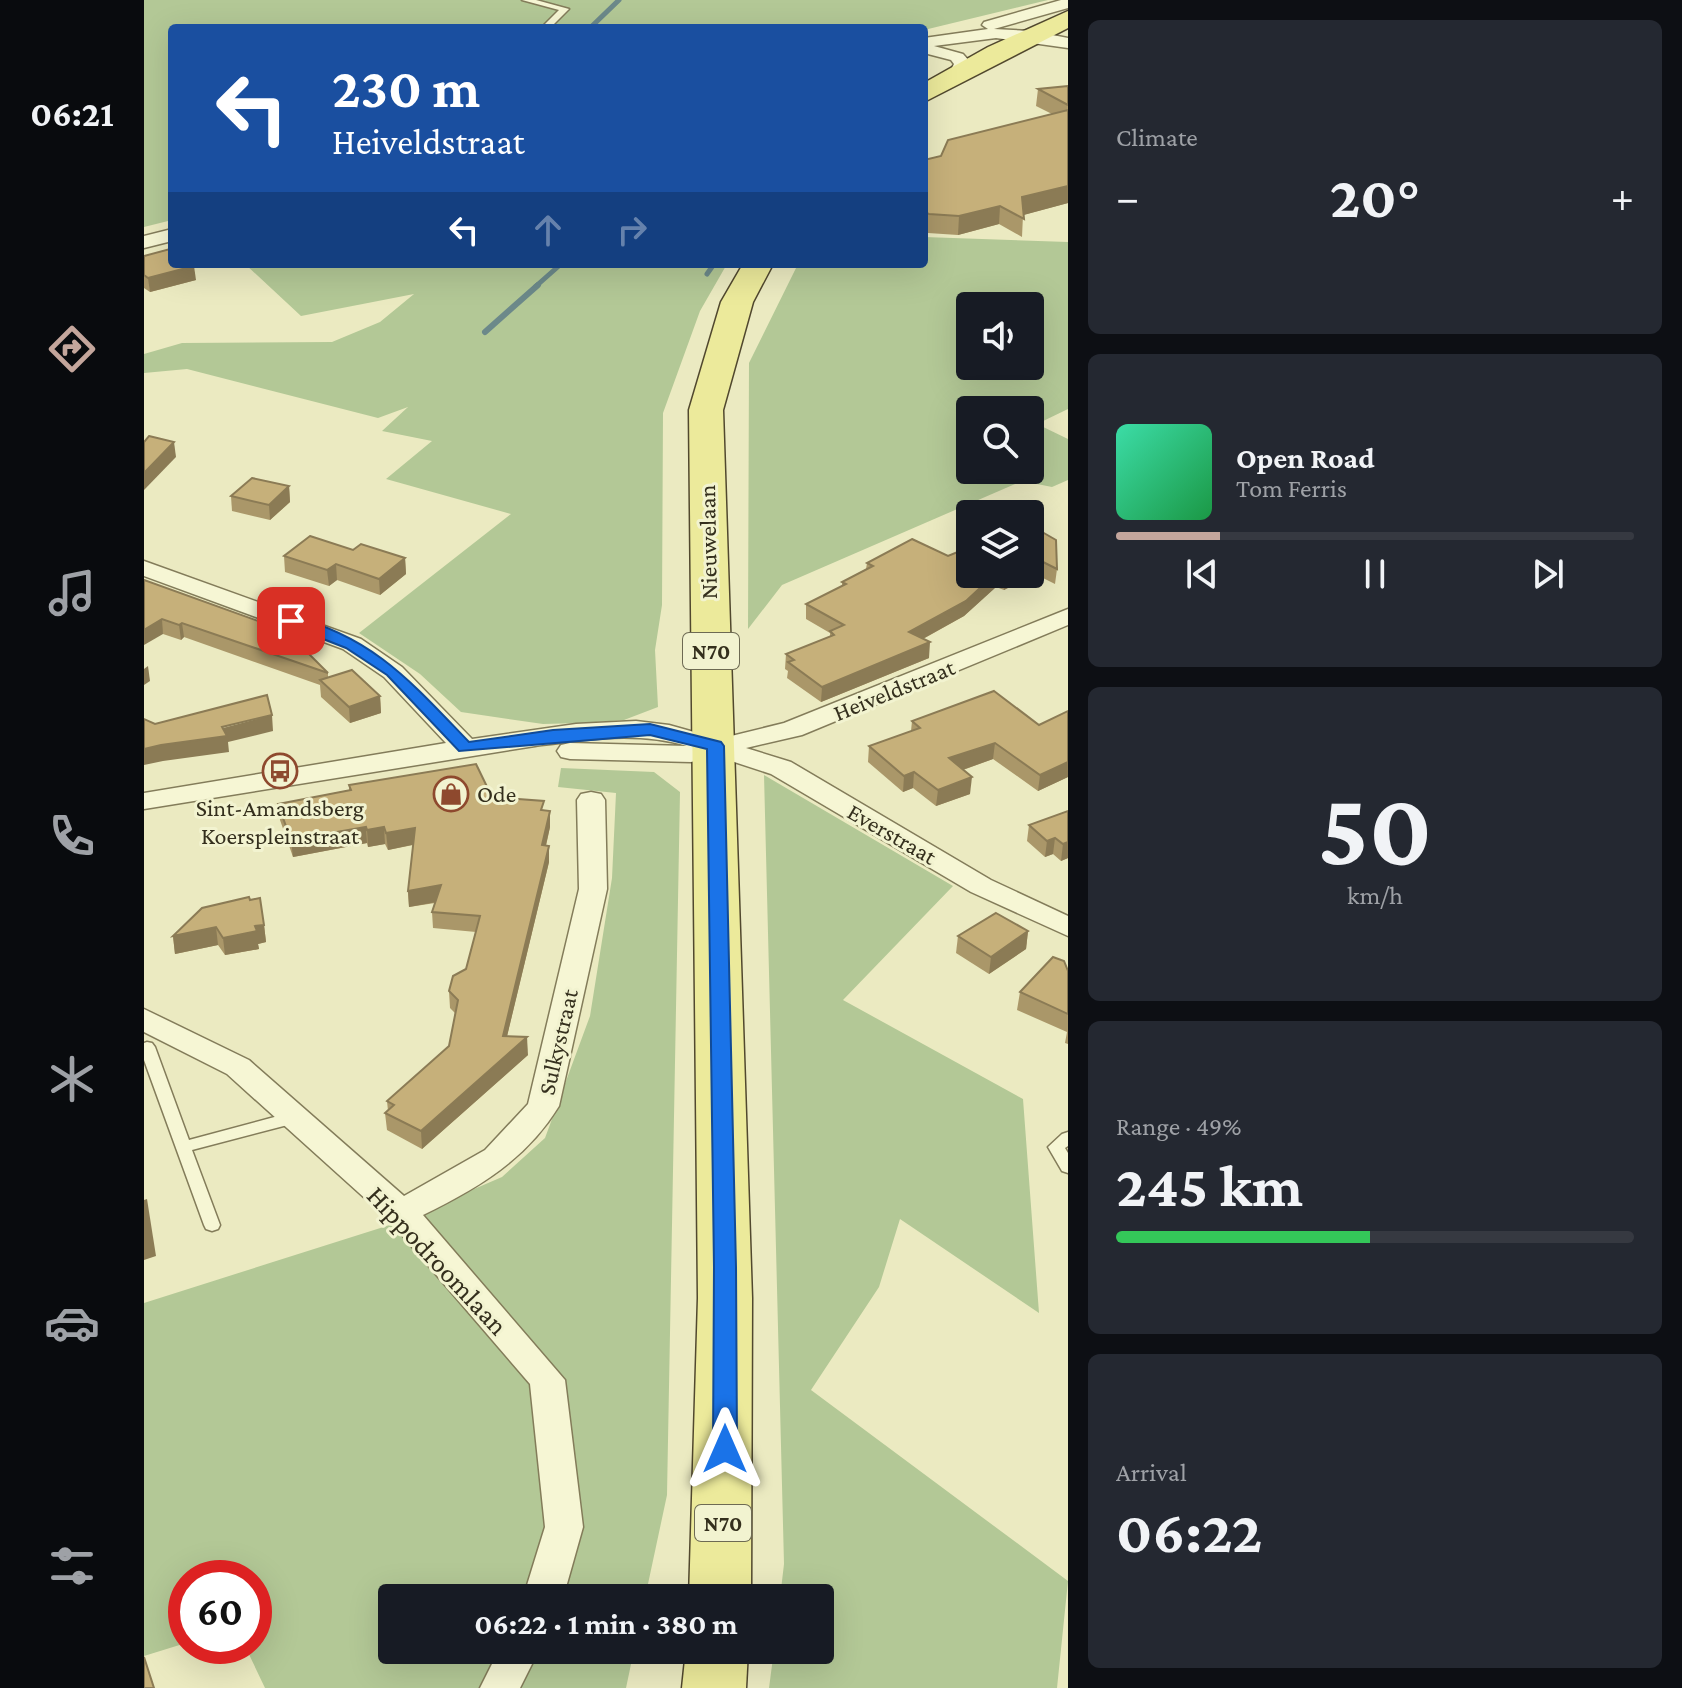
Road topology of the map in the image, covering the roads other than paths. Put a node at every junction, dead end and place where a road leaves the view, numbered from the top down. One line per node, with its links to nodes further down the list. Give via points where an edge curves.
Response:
1 (526, 0): 4 (lane, via 565,9)
2 (1068, 3): 5 (street)
3 (1068, 19): 6 (main road)
4 (549, 24)
5 (973, 33): 6 (street); 8 (street)
6 (1034, 34): 7 (street); 10 (main road)
7 (1068, 43)
8 (928, 44)
9 (928, 46): 10 (street, via 963,63)
10 (956, 75): 11 (main road)
11 (928, 92)
12 (168, 236): 13 (street)
13 (144, 242)
14 (756, 268): 17 (main road, Nieuwelaan / N70, via 737,302 706,410)
15 (144, 568): 18 (street, via 352,644 393,672)
16 (1068, 616): 17 (street, Heiveldstraat, via 812,723)
17 (715, 746): 18 (street, Heiveldstraat, via 691,754); 21 (street, Everstraat, via 781,768 981,886); 30 (main road, Nieuwelaan / N70, via 725,1298)
18 (465, 747): 20 (street, Heiveldstraat)
19 (591, 800): 27 (street, Sulkystraat, via 593,889 543,1106 524,1135 485,1170)
20 (144, 801)
21 (1068, 927)
22 (145, 1033): 23 (street, Hippodroomlaan, via 238,1067); 25 (lane)
23 (293, 1118): 25 (lane); 27 (street, Hippodroomlaan)
24 (1068, 1138): 26 (lane, via 1056,1147)
25 (183, 1147): 28 (lane)
26 (1068, 1167)
27 (401, 1212): 29 (street, Hippodroomlaan, via 547,1380 564,1527)
28 (212, 1225)
29 (547, 1584)
30 (720, 1584)
31 (512, 1664): 33 (street)
32 (716, 1664): 34 (main road)
33 (500, 1688)
34 (714, 1688)

